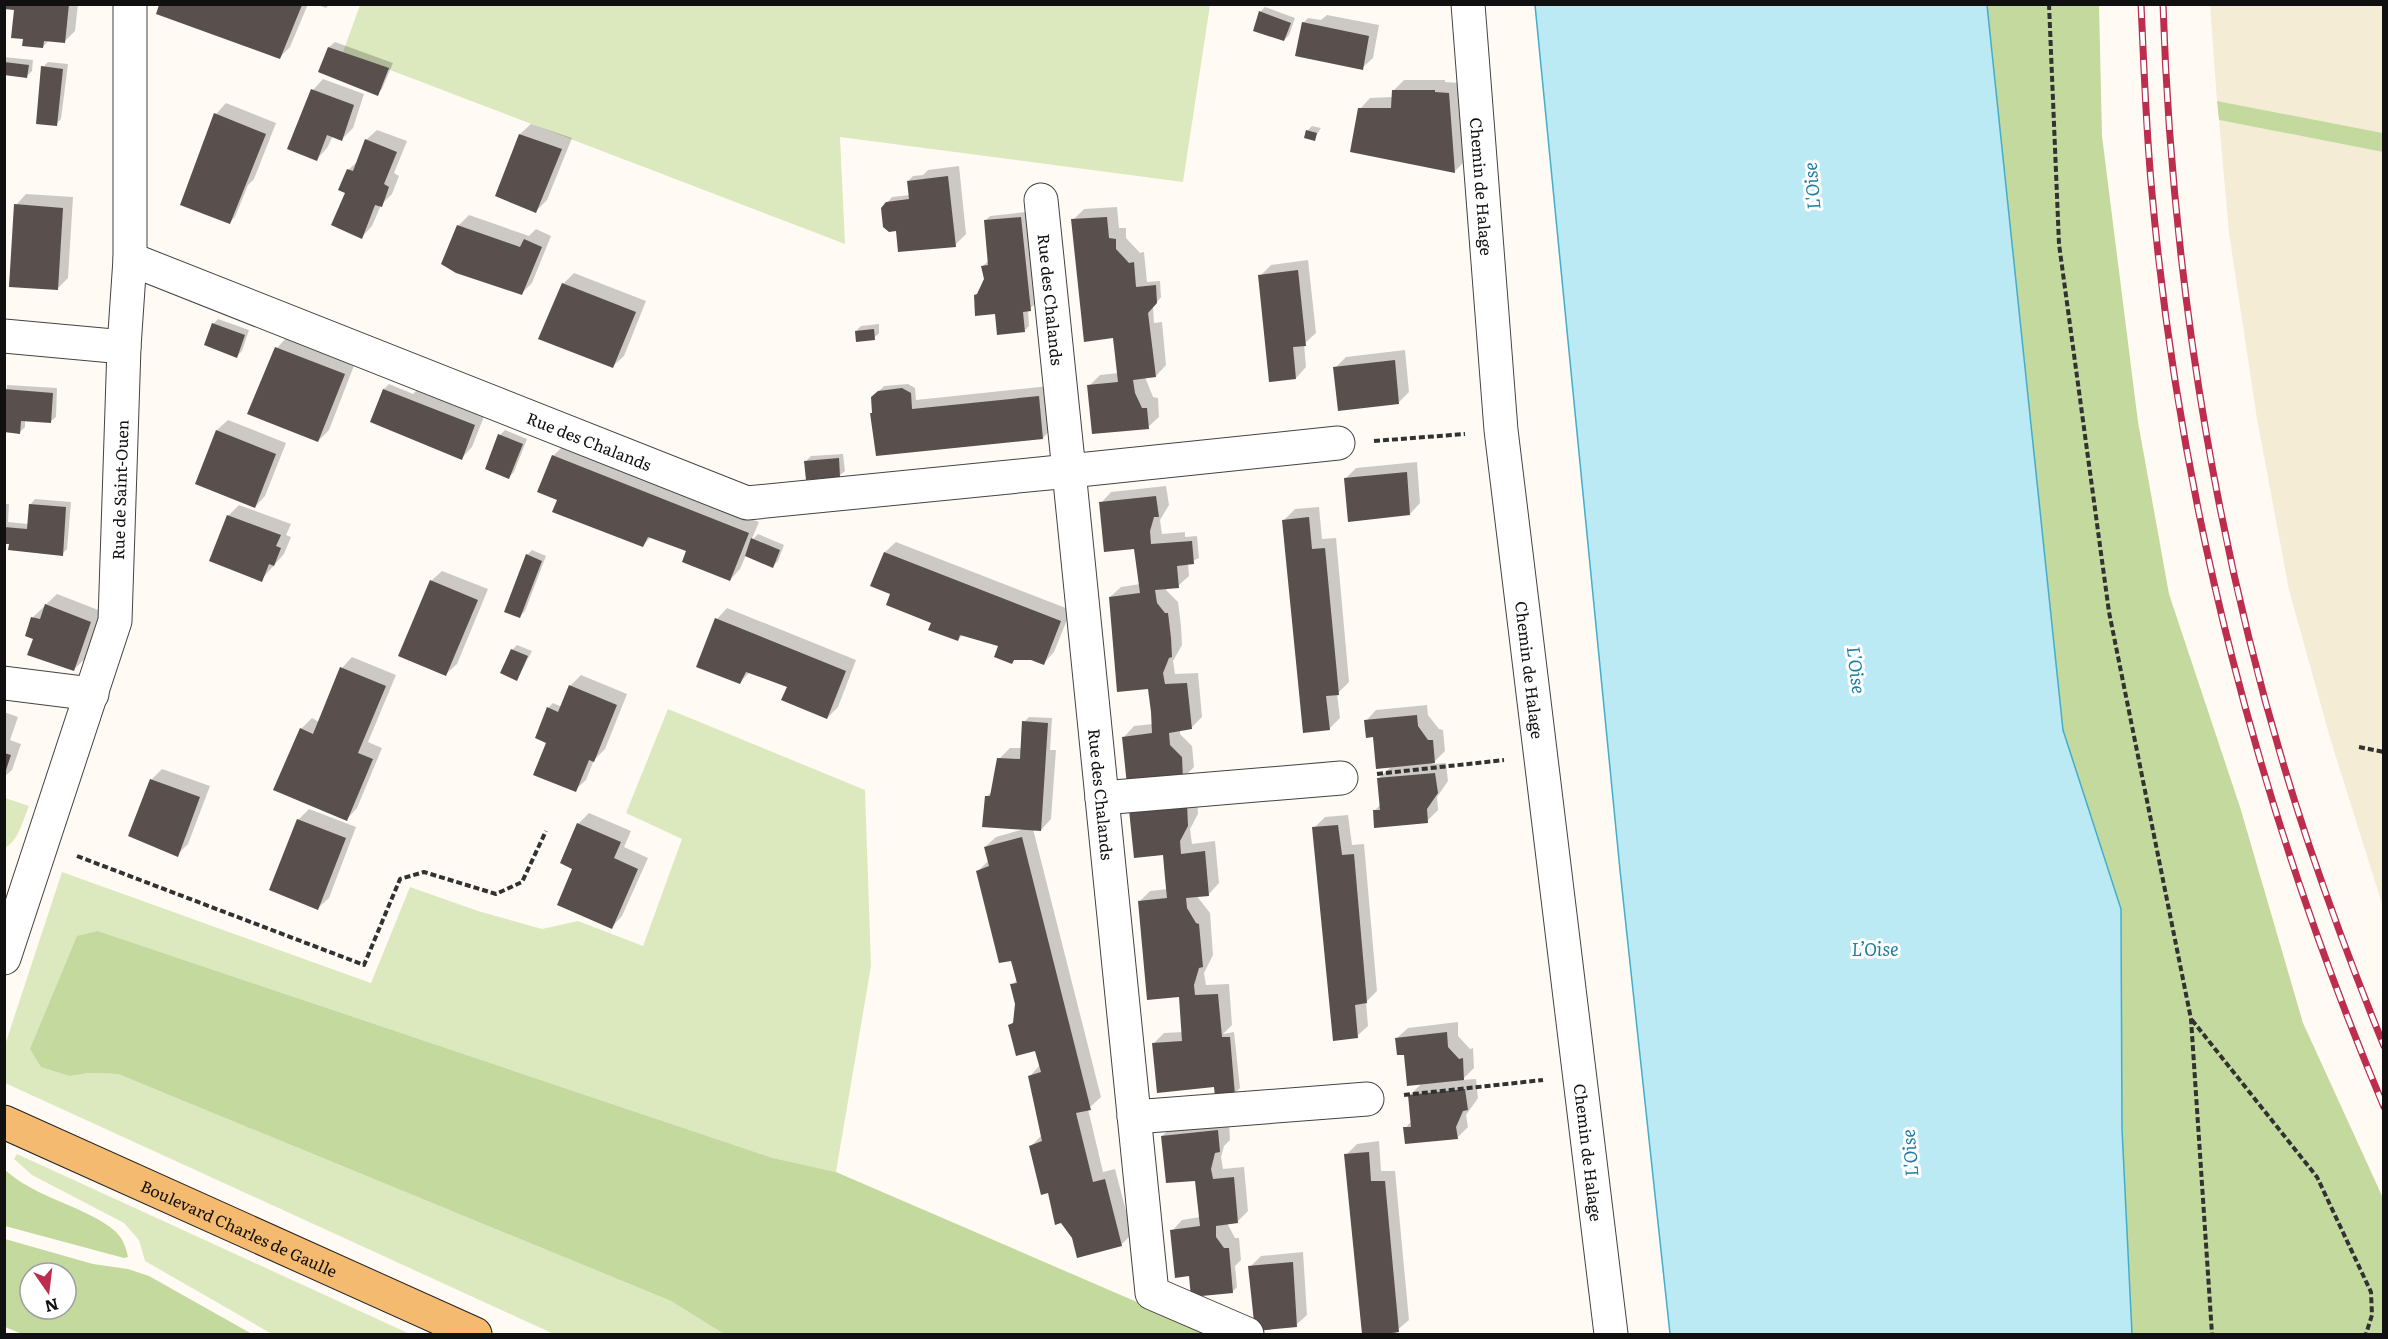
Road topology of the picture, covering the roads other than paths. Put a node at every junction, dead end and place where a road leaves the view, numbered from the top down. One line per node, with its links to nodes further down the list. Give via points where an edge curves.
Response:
1 (130, 4): 4 (street, Rue de Saint-Ouen)
2 (1468, 4): 19 (street, Chemin de Halage, via 1501,430)
3 (1041, 200): 8 (street, Rue des Chalands)
4 (130, 259): 6 (street, Rue de Saint-Ouen); 8 (street, Rue des Chalands, via 747,503)
5 (4, 336): 6 (street)
6 (124, 348): 10 (street, Rue de Saint-Ouen, via 115,621)
7 (1338, 443): 8 (street, Rue des Chalands)
8 (1069, 471): 12 (street, Rue des Chalands)
9 (4, 683): 10 (street)
10 (92, 694): 13 (street, Rue de Saint-Ouen)
11 (1341, 778): 12 (street)
12 (1102, 798): 15 (street, Rue des Chalands)
13 (4, 958)
14 (1366, 1099): 15 (street)
15 (1134, 1117): 18 (street, Rue des Chalands, via 1152,1293)
16 (10, 1124): 17 (main road, Boulevard Charles de Gaulle)
17 (475, 1335)
18 (1247, 1335)
19 (1611, 1335)

